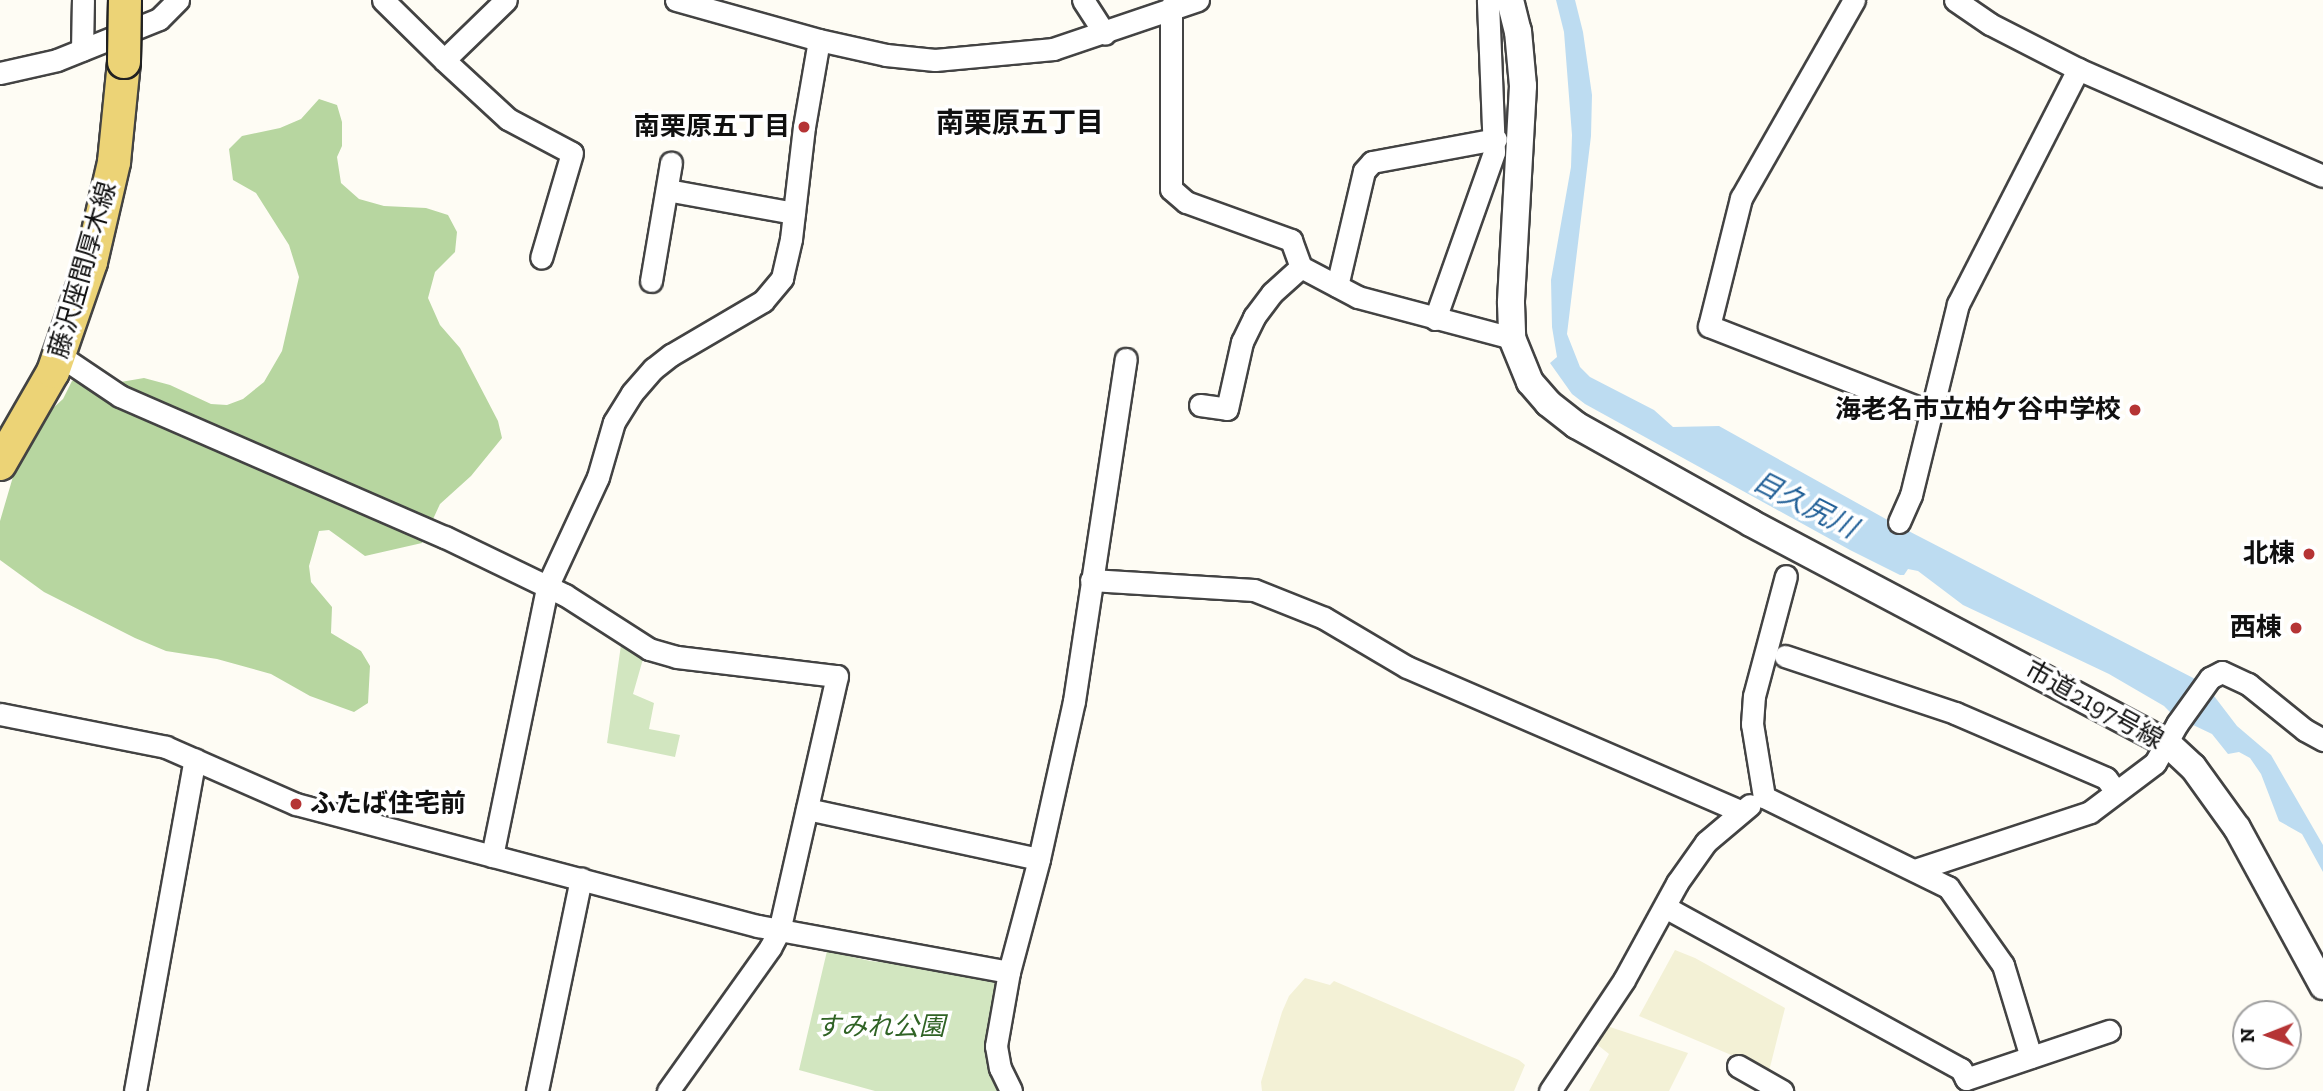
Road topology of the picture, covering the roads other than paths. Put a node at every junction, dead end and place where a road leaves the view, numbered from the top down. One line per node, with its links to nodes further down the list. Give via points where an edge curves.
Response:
1 (83, 0): 16 (street)
2 (125, 0): 31 (main road, 藤沢座間厚木線, bridge, via 124,62 105,212)
3 (178, 0): 16 (street, via 159,19)
4 (383, 0): 17 (street)
5 (506, 0): 17 (street)
6 (1083, 0): 14 (street)
7 (1198, 0): 13 (street)
8 (1488, 0): 20 (street)
9 (1510, 0): 30 (street, via 1523,86)
10 (1854, 0): 34 (street, via 1741,198 1709,326)
11 (1955, 0): 18 (street, via 1990,24)
12 (688, 1): 15 (street)
13 (1172, 5): 14 (street); 26 (street, via 1171,189 1186,202 1290,240)
14 (1105, 34): 15 (street, via 1053,49 934,60)
15 (819, 40): 24 (street)
16 (82, 50): 19 (street)
17 (444, 60): 25 (street, via 508,119 572,153)
18 (2078, 69): 22 (street); 34 (street, via 1958,304)
19 (0, 73)
20 (1496, 139): 28 (street, via 1372,163 1364,171); 29 (street)
21 (671, 163): 23 (street)
22 (2323, 176)
23 (667, 190): 24 (street); 27 (street)
24 (794, 213): 39 (street, via 782,278 775,289 736,320 671,355 632,393 614,422 594,488)
25 (541, 258)
26 (1301, 267): 28 (street); 33 (street, via 1254,317 1242,342 1227,409)
27 (651, 281)
28 (1337, 286): 29 (street, via 1358,297)
29 (1435, 319): 30 (street)
30 (1512, 338): 42 (street, 市道2197号線, via 1530,382 1576,425 1802,549)
31 (59, 355): 35 (main road, 藤沢座間厚木線); 39 (street, via 120,396 445,537)
32 (1126, 359): 38 (street)
33 (1200, 405)
34 (1932, 413): 36 (street)
35 (0, 464)
36 (1899, 522)
37 (1786, 576): 46 (street, via 1754,696 1752,724)
38 (1091, 580): 48 (street, via 1254,590 1324,618 1407,667); 50 (street, via 1074,701)
39 (547, 587): 47 (street, via 649,649 677,657 837,677); 49 (street)
40 (1786, 656): 45 (street, via 1955,713 2106,778)
41 (0, 715): 44 (street, via 110,734)
42 (2172, 733): 43 (street, via 2205,685 2222,672); 45 (street, via 2155,763); 56 (street, 市道2197号線, via 2237,828)
43 (2323, 740)
44 (195, 759): 49 (street, via 296,804); 61 (street)
45 (2116, 792): 51 (street, via 2091,812)
46 (1764, 797): 48 (street); 51 (street)
47 (807, 809): 50 (street); 54 (street)
48 (1739, 811): 53 (street, via 1706,842)
49 (492, 856): 52 (street)
50 (1039, 859): 55 (street)
51 (1915, 870): 58 (street, via 1948,887 2003,964)
52 (581, 879): 54 (street); 62 (street)
53 (1665, 907): 60 (street, via 1961,1069); 65 (street, via 1624,980)
54 (779, 930): 55 (street); 63 (street)
55 (1009, 972): 64 (street, via 996,1046)
56 (2323, 986)
57 (2109, 1031): 58 (street)
58 (2031, 1057): 60 (street)
59 (1738, 1066): 66 (street)
60 (1966, 1085)
61 (135, 1091)
62 (537, 1091)
63 (668, 1091)
64 (1011, 1091)
65 (1550, 1091)
66 (1782, 1091)

